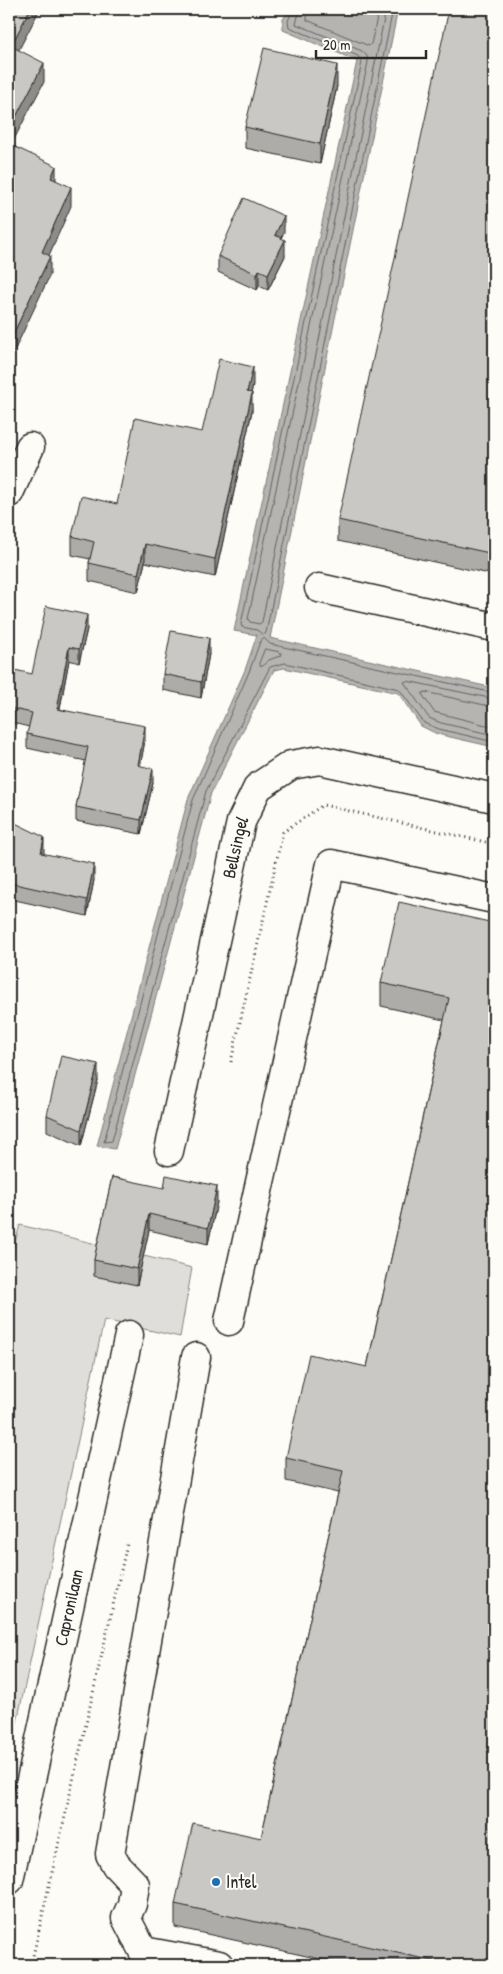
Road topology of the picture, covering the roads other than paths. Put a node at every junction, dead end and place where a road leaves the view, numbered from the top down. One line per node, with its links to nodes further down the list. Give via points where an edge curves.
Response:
1 (30, 447): 2 (street)
2 (9, 493)
3 (319, 588): 4 (street)
4 (494, 628)
5 (494, 798): 7 (street, Bellsingel, via 320,760 291,765 258,787 241,822)
6 (494, 899): 8 (street, via 331,864)
7 (170, 1151)
8 (229, 1321)
9 (129, 1335): 11 (street, Capronilaan)
10 (196, 1357): 12 (street, via 110,1854 134,1885 132,1904 126,1918 143,1951)
11 (9, 1880)
12 (219, 1965)

